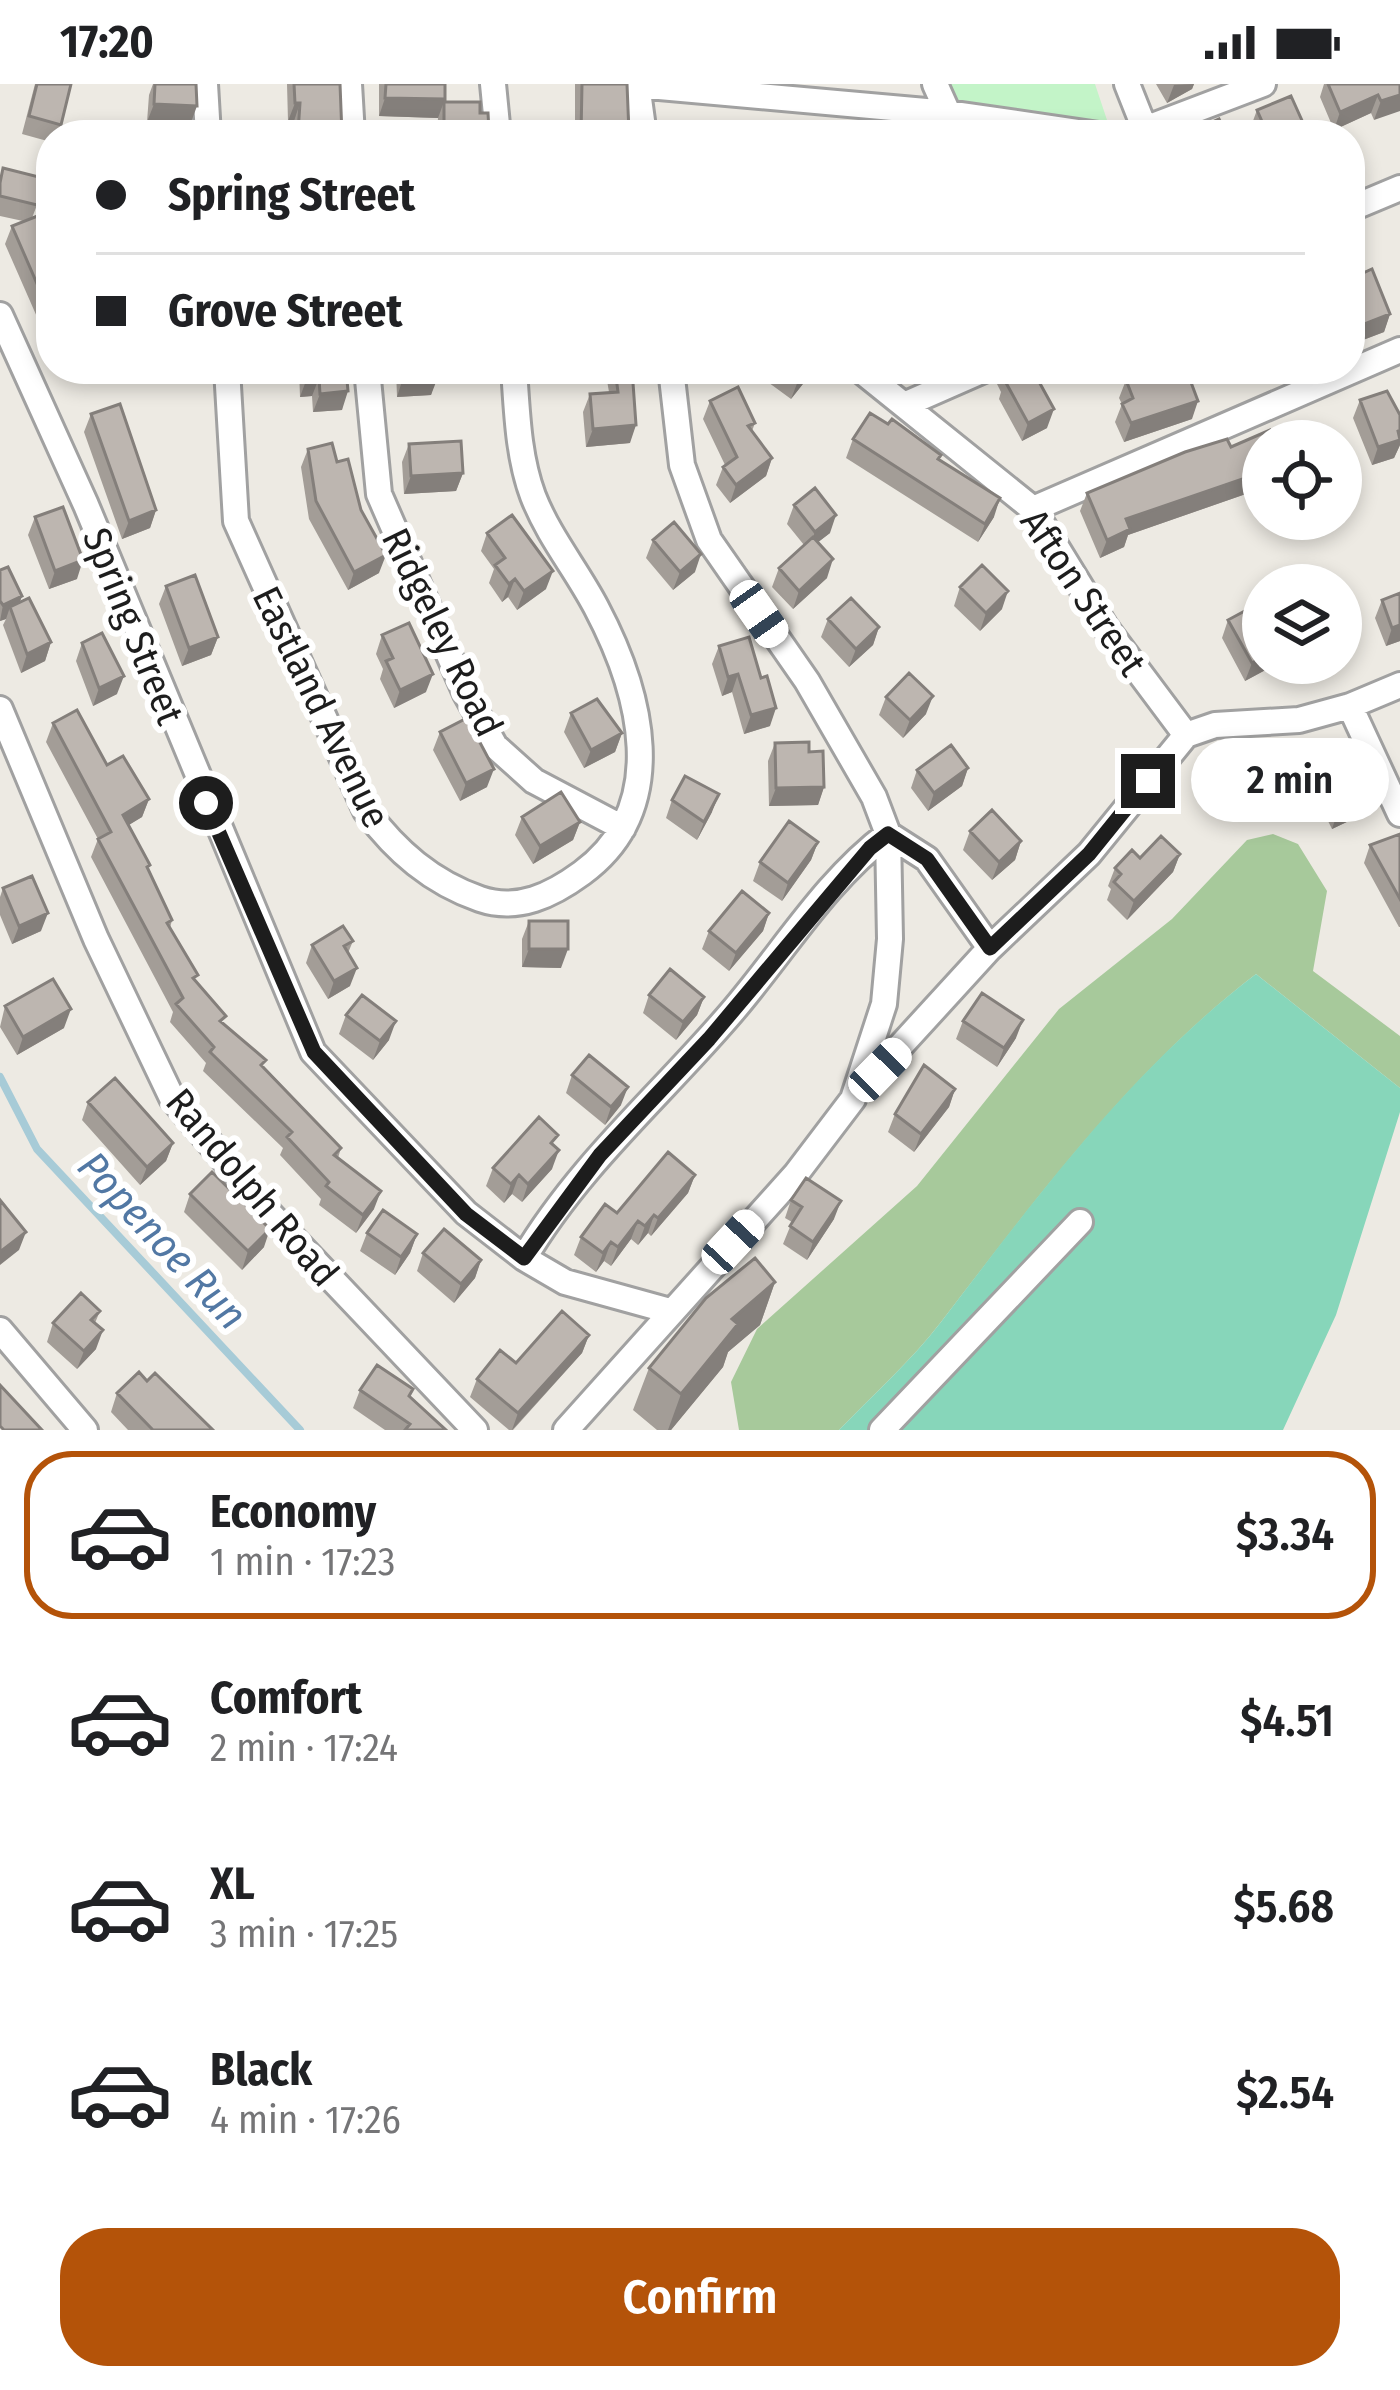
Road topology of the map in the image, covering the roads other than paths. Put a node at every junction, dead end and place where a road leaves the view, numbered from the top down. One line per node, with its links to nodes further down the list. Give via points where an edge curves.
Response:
1 (205, 84): 9 (street)
2 (349, 84): 10 (street)
3 (493, 84): 11 (street)
4 (637, 84): 8 (street); 12 (street)
5 (935, 84): 8 (street)
6 (1127, 84): 14 (street)
7 (1263, 84): 15 (street)
8 (948, 113): 13 (street)
9 (207, 120)
10 (351, 120)
11 (497, 120)
12 (642, 120)
13 (996, 120)
14 (1135, 120)
15 (1173, 120)
16 (1400, 188): 17 (street)
17 (1365, 203)
18 (0, 315): 40 (street, Spring Street, via 314,1052 466,1214)
19 (1400, 350): 20 (street)
20 (1365, 365)
21 (227, 384): 35 (street, Eastland Avenue, via 236,520 366,811 395,850 483,900 519,904 581,874)
22 (368, 384): 35 (street, Ridgeley Road, via 379,494 495,746 534,781)
23 (515, 384): 35 (street, via 532,492 596,607 643,743 641,790)
24 (673, 384): 36 (street, via 682,465 709,540 807,681)
25 (878, 384): 28 (street, Afton Street)
26 (952, 384): 28 (street)
27 (1322, 384): 29 (street)
28 (904, 405): 29 (street, Afton Street)
29 (1033, 509): 33 (street, Afton Street, via 1106,628)
30 (1400, 685): 31 (street)
31 (1351, 706): 33 (street); 34 (street)
32 (0, 709): 44 (street, Randolph Road, via 172,1098)
33 (1186, 735): 37 (street, via 1089,854)
34 (1400, 814)
35 (623, 828)
36 (888, 834): 37 (street, via 927,859); 38 (street, via 884,1004); 40 (street, via 844,874 709,1039 600,1155)
37 (990, 948): 38 (street)
38 (853, 1099): 41 (street)
39 (1080, 1222): 46 (street)
40 (524, 1258): 41 (street, Spring Street, via 565,1282)
41 (670, 1311): 45 (street)
42 (0, 1330): 43 (street)
43 (85, 1430)
44 (475, 1430)
45 (566, 1430)
46 (881, 1430)

